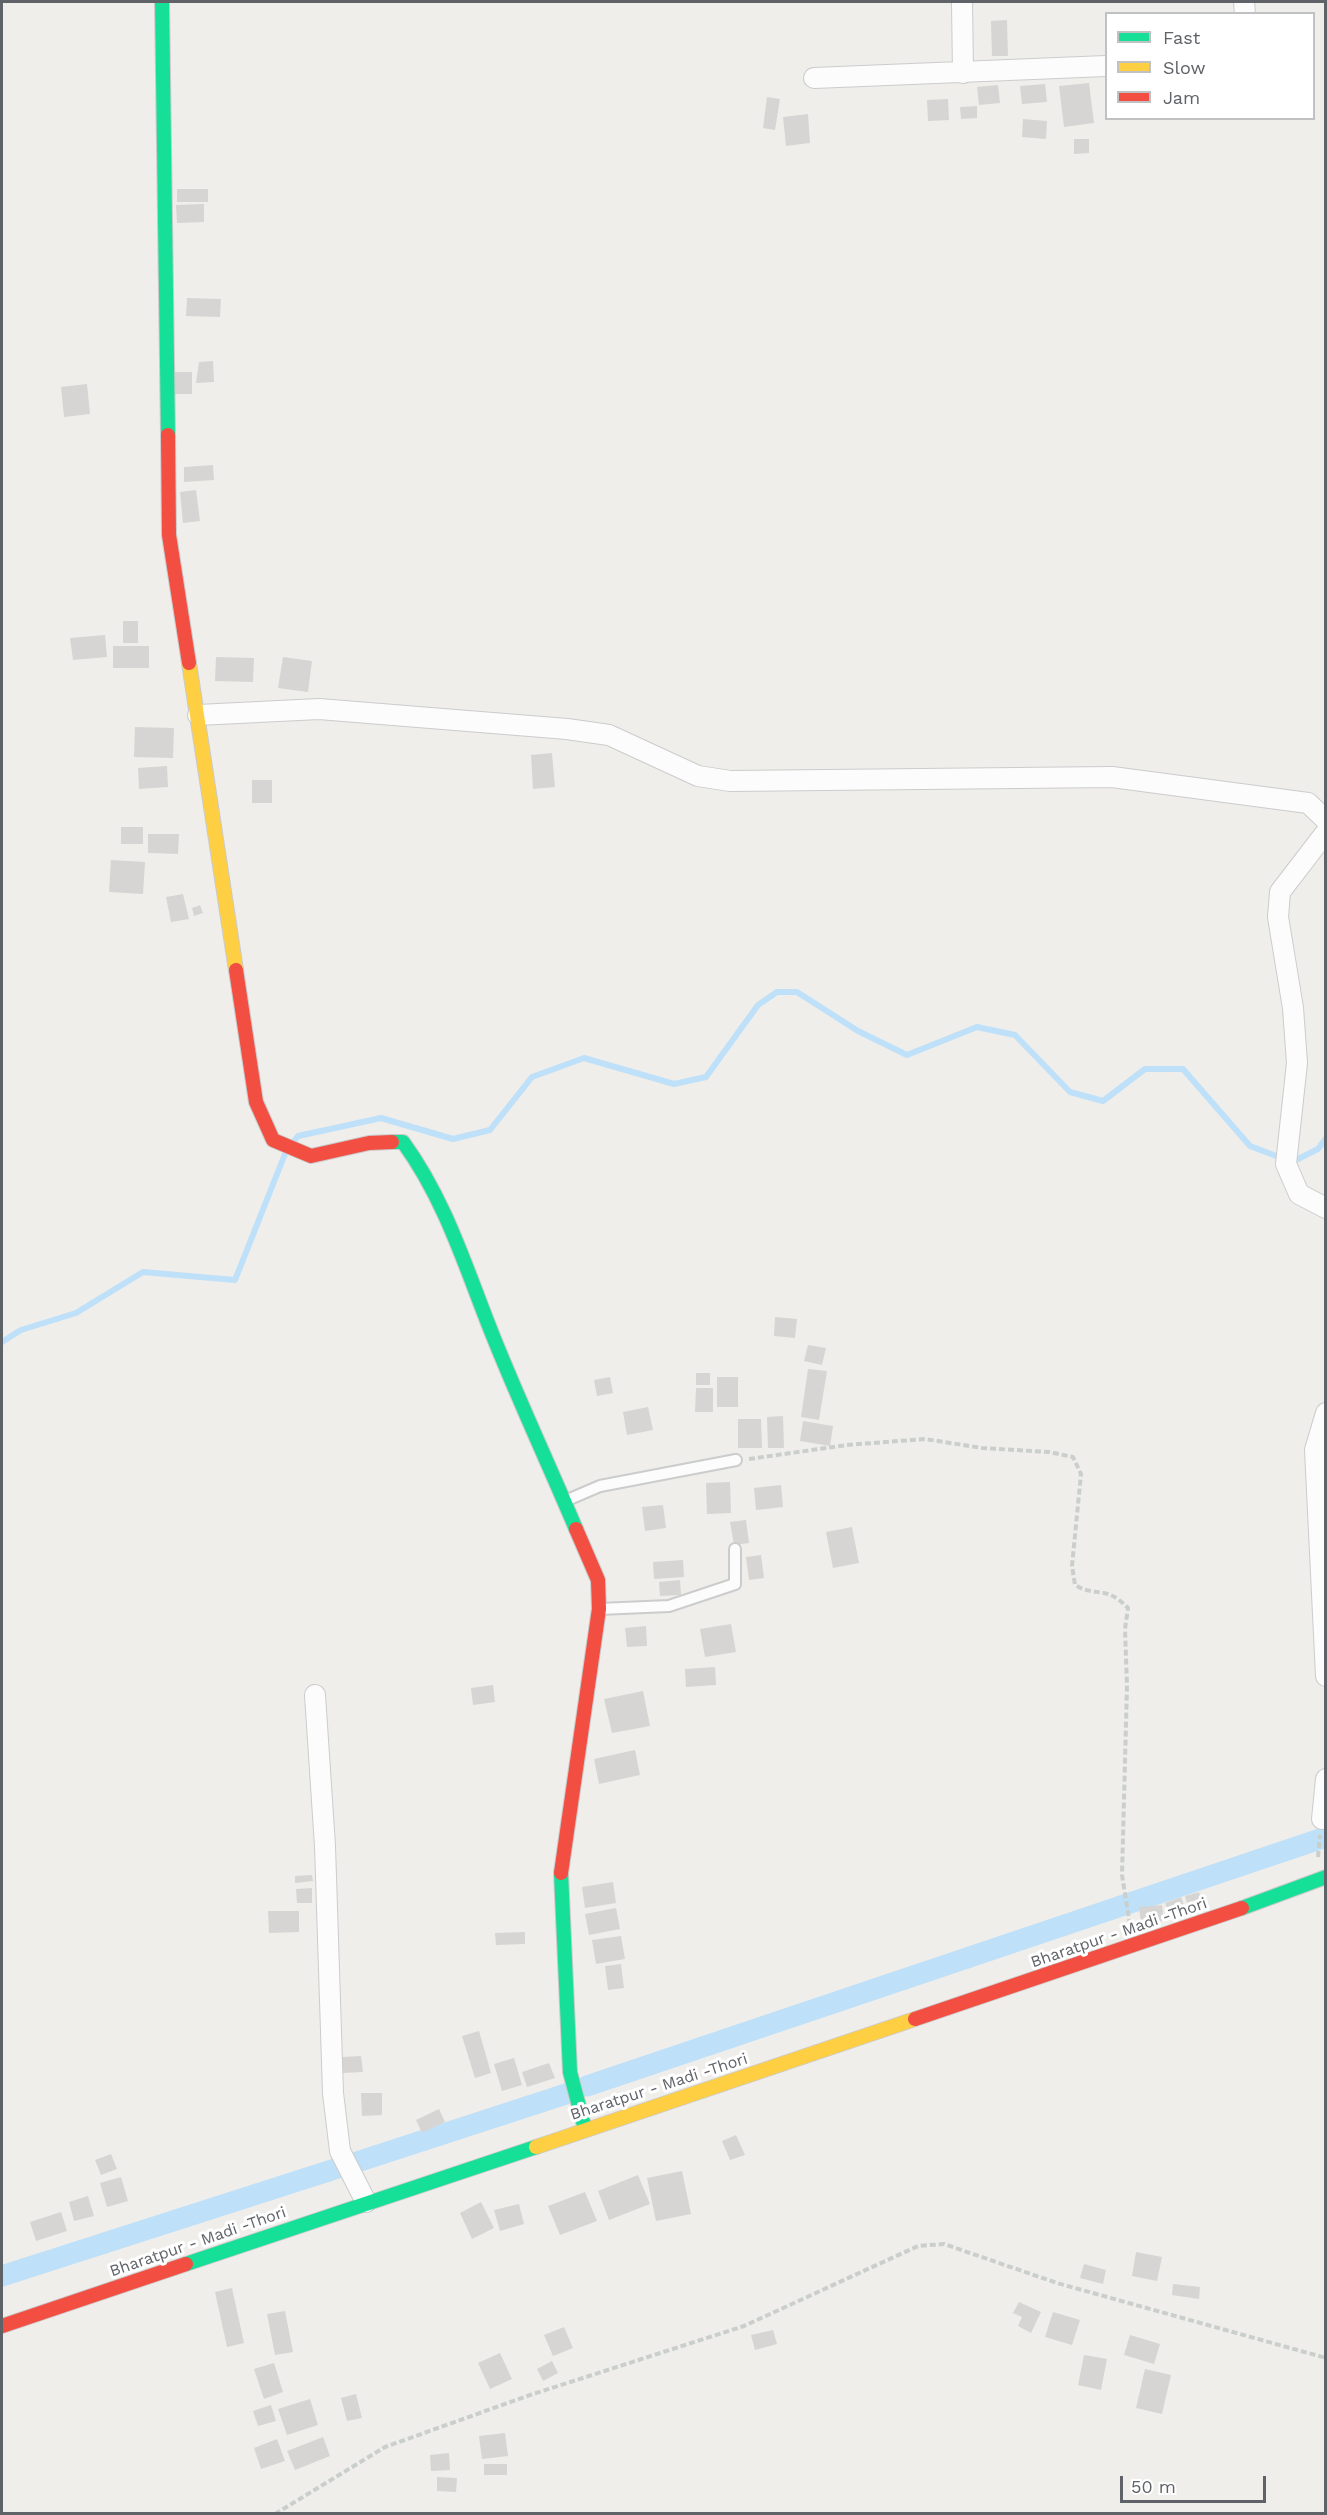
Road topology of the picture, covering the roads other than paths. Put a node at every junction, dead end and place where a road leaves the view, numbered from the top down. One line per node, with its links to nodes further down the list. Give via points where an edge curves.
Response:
1 (162, 2): 6 (street, via 169,535)
2 (962, 2): 4 (street)
3 (1105, 66): 4 (street)
4 (963, 73): 5 (street)
5 (814, 78)
6 (198, 715): 7 (street, via 319,709 567,729 609,735 698,776 730,781 1112,777 1308,803); 12 (street, via 256,1102 273,1140 311,1156 369,1143 403,1142 417,1159 450,1227)
7 (1326, 820)
8 (1326, 832): 9 (street, via 1280,892 1278,917 1293,1008 1297,1063 1286,1164 1299,1194)
9 (1326, 1208)
10 (1326, 1413): 15 (street, via 1315,1450)
11 (736, 1460): 12 (lane, via 600,1486)
12 (565, 1501): 14 (street, via 598,1580)
13 (735, 1550): 14 (lane, via 735,1584 669,1606)
14 (599, 1609): 20 (street, via 561,1866 570,2072)
15 (1326, 1676)
16 (315, 1695): 21 (street, via 325,1846 333,2092 340,2151)
17 (1326, 1779): 18 (street)
18 (1322, 1819)
19 (1326, 1877): 20 (street, Bharatpur - Madi -Thori, via 1205,1922)
20 (585, 2128): 21 (street, Bharatpur - Madi -Thori)
21 (366, 2202): 22 (street, Bharatpur - Madi -Thori)
22 (2, 2326)

